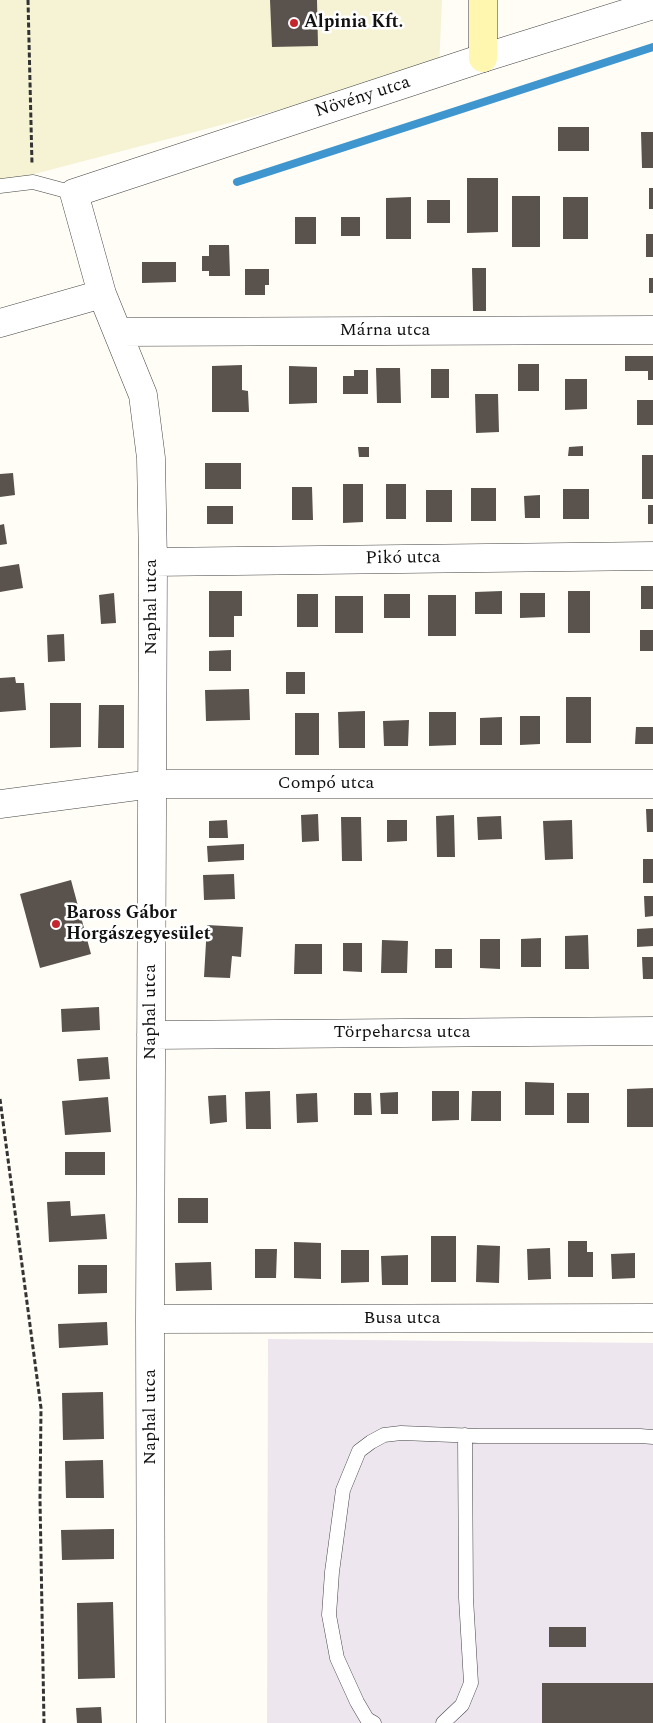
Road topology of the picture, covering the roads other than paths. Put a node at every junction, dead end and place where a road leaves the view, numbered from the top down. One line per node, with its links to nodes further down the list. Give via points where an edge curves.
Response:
1 (483, 0): 3 (main road)
2 (653, 5): 3 (street, Növény utca)
3 (483, 58): 5 (street, Növény utca)
4 (0, 186): 5 (lane, via 33,182)
5 (74, 193): 6 (street, Naphal utca)
6 (102, 294): 7 (street); 9 (street, Naphal utca)
7 (0, 324)
8 (653, 330): 9 (street, Márna utca)
9 (118, 332): 11 (street, Naphal utca, via 143,395 151,458)
10 (653, 556): 11 (street, Pikó utca)
11 (153, 562): 12 (street, Naphal utca)
12 (152, 784): 13 (street, Compó utca); 14 (street, Compó utca); 16 (street, Naphal utca)
13 (653, 784)
14 (0, 804)
15 (653, 1031): 16 (street, Törpeharcsa utca)
16 (151, 1035): 18 (street, Naphal utca)
17 (653, 1318): 18 (street, Busa utca)
18 (150, 1319): 21 (street, Naphal utca)
19 (465, 1435): 20 (lane); 22 (lane, via 384,1435 359,1452 343,1490 329,1615 337,1658 357,1702); 23 (lane, via 466,1598 471,1683 462,1705)
20 (653, 1437)
21 (152, 1723)
22 (374, 1723)
23 (443, 1723)

